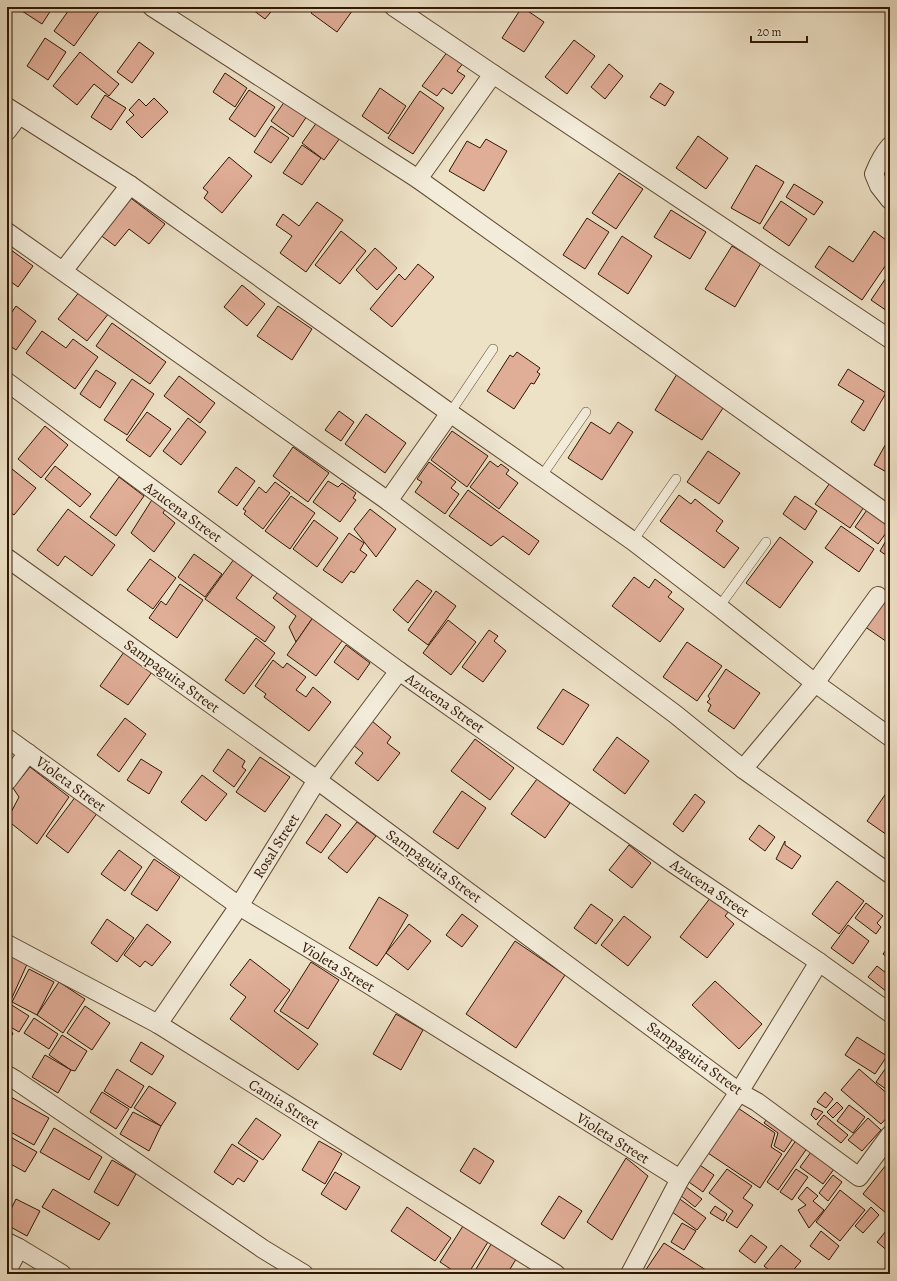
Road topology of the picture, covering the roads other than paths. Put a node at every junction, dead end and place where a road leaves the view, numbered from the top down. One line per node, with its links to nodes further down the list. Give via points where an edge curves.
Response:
1 (152, 7): 7 (street)
2 (394, 7): 3 (street)
3 (492, 74): 7 (street); 12 (street)
4 (13, 111): 5 (street); 8 (street)
5 (7, 131)
6 (890, 146): 9 (street, via 874,174 879,186)
7 (418, 180): 20 (street)
8 (130, 185): 11 (street); 16 (street)
9 (890, 200)
10 (7, 232): 11 (street)
11 (63, 271): 19 (street)
12 (890, 339)
13 (493, 349): 16 (lane)
14 (7, 382): 26 (street, Azucena Street)
15 (586, 412): 17 (lane)
16 (450, 413): 17 (street); 19 (street)
17 (542, 477): 21 (street)
18 (676, 479): 21 (lane)
19 (388, 501): 31 (street, via 675,714)
20 (890, 516)
21 (633, 542): 25 (street)
22 (766, 542): 25 (lane)
23 (7, 558): 32 (street, Sampaguita Street)
24 (878, 596): 27 (street)
25 (719, 607): 27 (street)
26 (399, 671): 32 (street, Rosal Street); 37 (street, Azucena Street, via 674,864)
27 (815, 683): 28 (street); 31 (street)
28 (890, 737)
29 (7, 738): 30 (street, Violeta Street)
30 (28, 753): 33 (street); 35 (street, Violeta Street)
31 (743, 769): 34 (street)
32 (317, 780): 35 (street, Rosal Street); 41 (street, Sampaguita Street)
33 (7, 781)
34 (890, 874)
35 (239, 906): 39 (street, Rosal Street); 43 (street, Violeta Street)
36 (7, 944): 39 (street, Camia Street)
37 (819, 962): 38 (street, Azucena Street); 41 (street)
38 (890, 1013)
39 (158, 1024): 48 (street, Camia Street)
40 (7, 1075): 47 (street, via 263,1249)
41 (739, 1092): 42 (street, Sampaguita Street, via 757,1102 859,1177); 43 (street)
42 (890, 1136)
43 (680, 1180): 49 (street)
44 (13, 1245): 45 (street); 46 (street)
45 (7, 1270)
46 (62, 1274)
47 (304, 1274)
48 (556, 1274)
49 (630, 1274)

